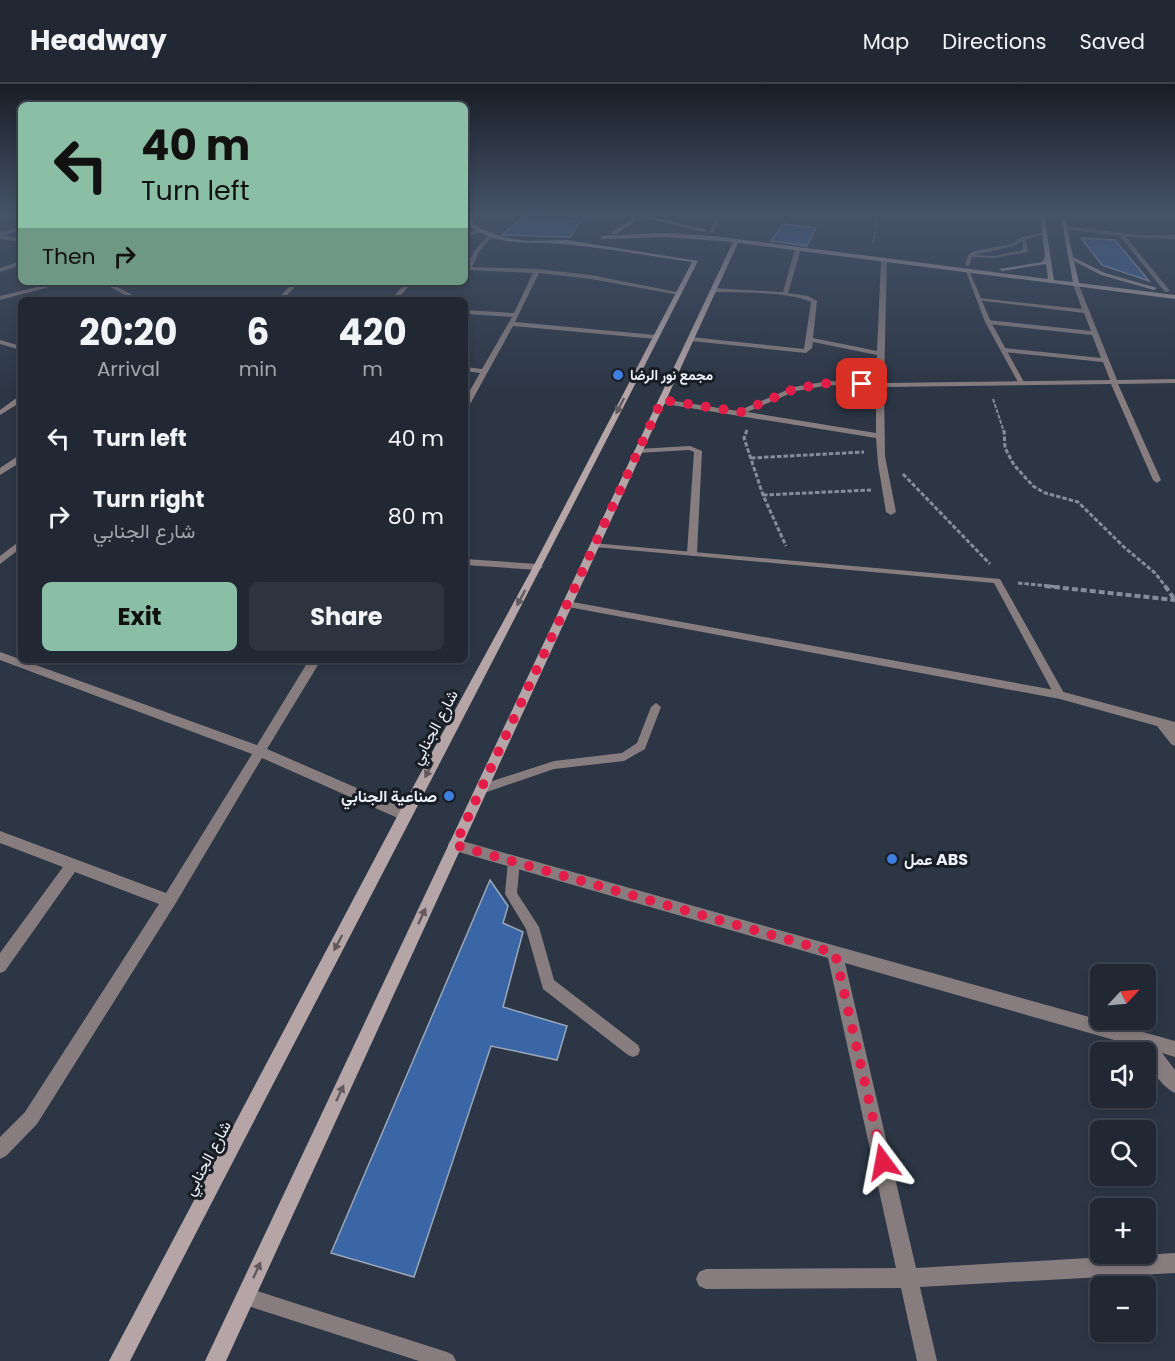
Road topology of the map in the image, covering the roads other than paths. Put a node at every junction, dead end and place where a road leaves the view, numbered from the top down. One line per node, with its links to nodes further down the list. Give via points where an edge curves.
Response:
1 (536, 273): 33 (street)
2 (551, 273): 23 (street)
3 (689, 273): 23 (main road, شارع الجنابي)
4 (721, 273): 20 (main road)
5 (791, 273): 24 (street)
6 (883, 273): 43 (street)
7 (969, 273): 30 (lane)
8 (1010, 273): 14 (main road)
9 (1025, 273): 14 (main road)
10 (1050, 273): 14 (main road)
11 (1073, 273): 15 (main road)
12 (1100, 273): 21 (main road)
13 (1152, 273): 21 (street)
14 (1051, 278): 15 (main road)
15 (1075, 281): 21 (main road); 28 (main road); 31 (street)
16 (53, 285): 29 (street)
17 (110, 285): 25 (street)
18 (294, 285): 26 (street)
19 (407, 285): 27 (street)
20 (713, 290): 24 (street); 38 (main road)
21 (1167, 291): 22 (main road)
22 (1175, 292)
23 (679, 293): 37 (main road, شارع الجنابي)
24 (785, 294): 39 (street, via 814,302)
25 (133, 297)
26 (282, 297)
27 (396, 297)
28 (1175, 297)
29 (0, 298)
30 (979, 300): 31 (street); 34 (lane)
31 (1086, 310): 36 (street)
32 (468, 312): 33 (street)
33 (516, 315): 35 (street)
34 (988, 322): 36 (street); 42 (lane)
35 (511, 324): 37 (street); 46 (street)
36 (1095, 333): 44 (street)
37 (656, 336): 70 (main road, شارع الجنابي, one-way to 70)
38 (691, 339): 39 (street, via 801,352 809,348); 51 (main road)
39 (809, 339): 43 (street)
40 (0, 342): 41 (street)
41 (18, 347)
42 (1004, 350): 44 (street); 49 (lane)
43 (880, 354): 50 (street)
44 (1105, 360): 48 (street)
45 (468, 369): 46 (street)
46 (485, 372): 53 (street)
47 (1175, 381): 48 (street)
48 (1114, 382): 49 (street); 63 (street)
49 (1022, 384): 50 (street)
50 (878, 385): 57 (street, via 812,385); 59 (street)
51 (662, 400): 57 (street); 60 (main road)
52 (18, 401): 55 (street)
53 (468, 401)
54 (0, 406): 55 (street)
55 (10, 407): 56 (street); 58 (street)
56 (18, 408)
57 (741, 412): 59 (street)
58 (0, 413)
59 (881, 436): 64 (street)
60 (639, 451): 65 (main road); 67 (street, via 698,451)
61 (18, 460): 62 (street)
62 (0, 472)
63 (1157, 480)
64 (891, 512)
65 (595, 545): 67 (lane); 71 (main road)
66 (18, 546): 68 (street)
67 (692, 554): 76 (lane, via 997,581)
68 (0, 561)
69 (468, 562): 70 (street)
70 (538, 567): 84 (main road, شارع الجنابي, one-way to 84)
71 (567, 604): 76 (street); 83 (main road)
72 (0, 656): 73 (street)
73 (18, 663)
74 (19, 663): 82 (street)
75 (313, 663): 82 (street)
76 (1060, 695): 79 (street)
77 (656, 707): 83 (lane, via 641,746 624,757 554,765)
78 (1175, 720): 79 (street)
79 (1161, 723): 80 (street); 81 (street)
80 (1175, 727)
81 (1175, 741)
82 (261, 752): 84 (street); 89 (street)
83 (481, 789): 86 (main road)
84 (405, 815): 101 (main road, شارع الجنابي, one-way to 101)
85 (0, 837): 88 (street)
86 (455, 845): 87 (street); 100 (main road, one-way to 86)
87 (514, 861): 90 (street); 94 (lane, via 511,894 532,927 548,984)
88 (72, 865): 89 (street); 91 (street)
89 (170, 901): 96 (street, via 31,1118)
90 (835, 953): 92 (street); 98 (street)
91 (0, 966)
92 (1140, 1039): 93 (street); 95 (street)
93 (1175, 1049)
94 (633, 1050)
95 (1175, 1084)
96 (0, 1149)
97 (1175, 1263): 98 (street)
98 (909, 1278): 99 (street); 104 (street)
99 (706, 1279)
100 (245, 1296): 102 (main road); 103 (lane)
101 (119, 1361)
102 (215, 1361)
103 (447, 1361)
104 (927, 1361)

